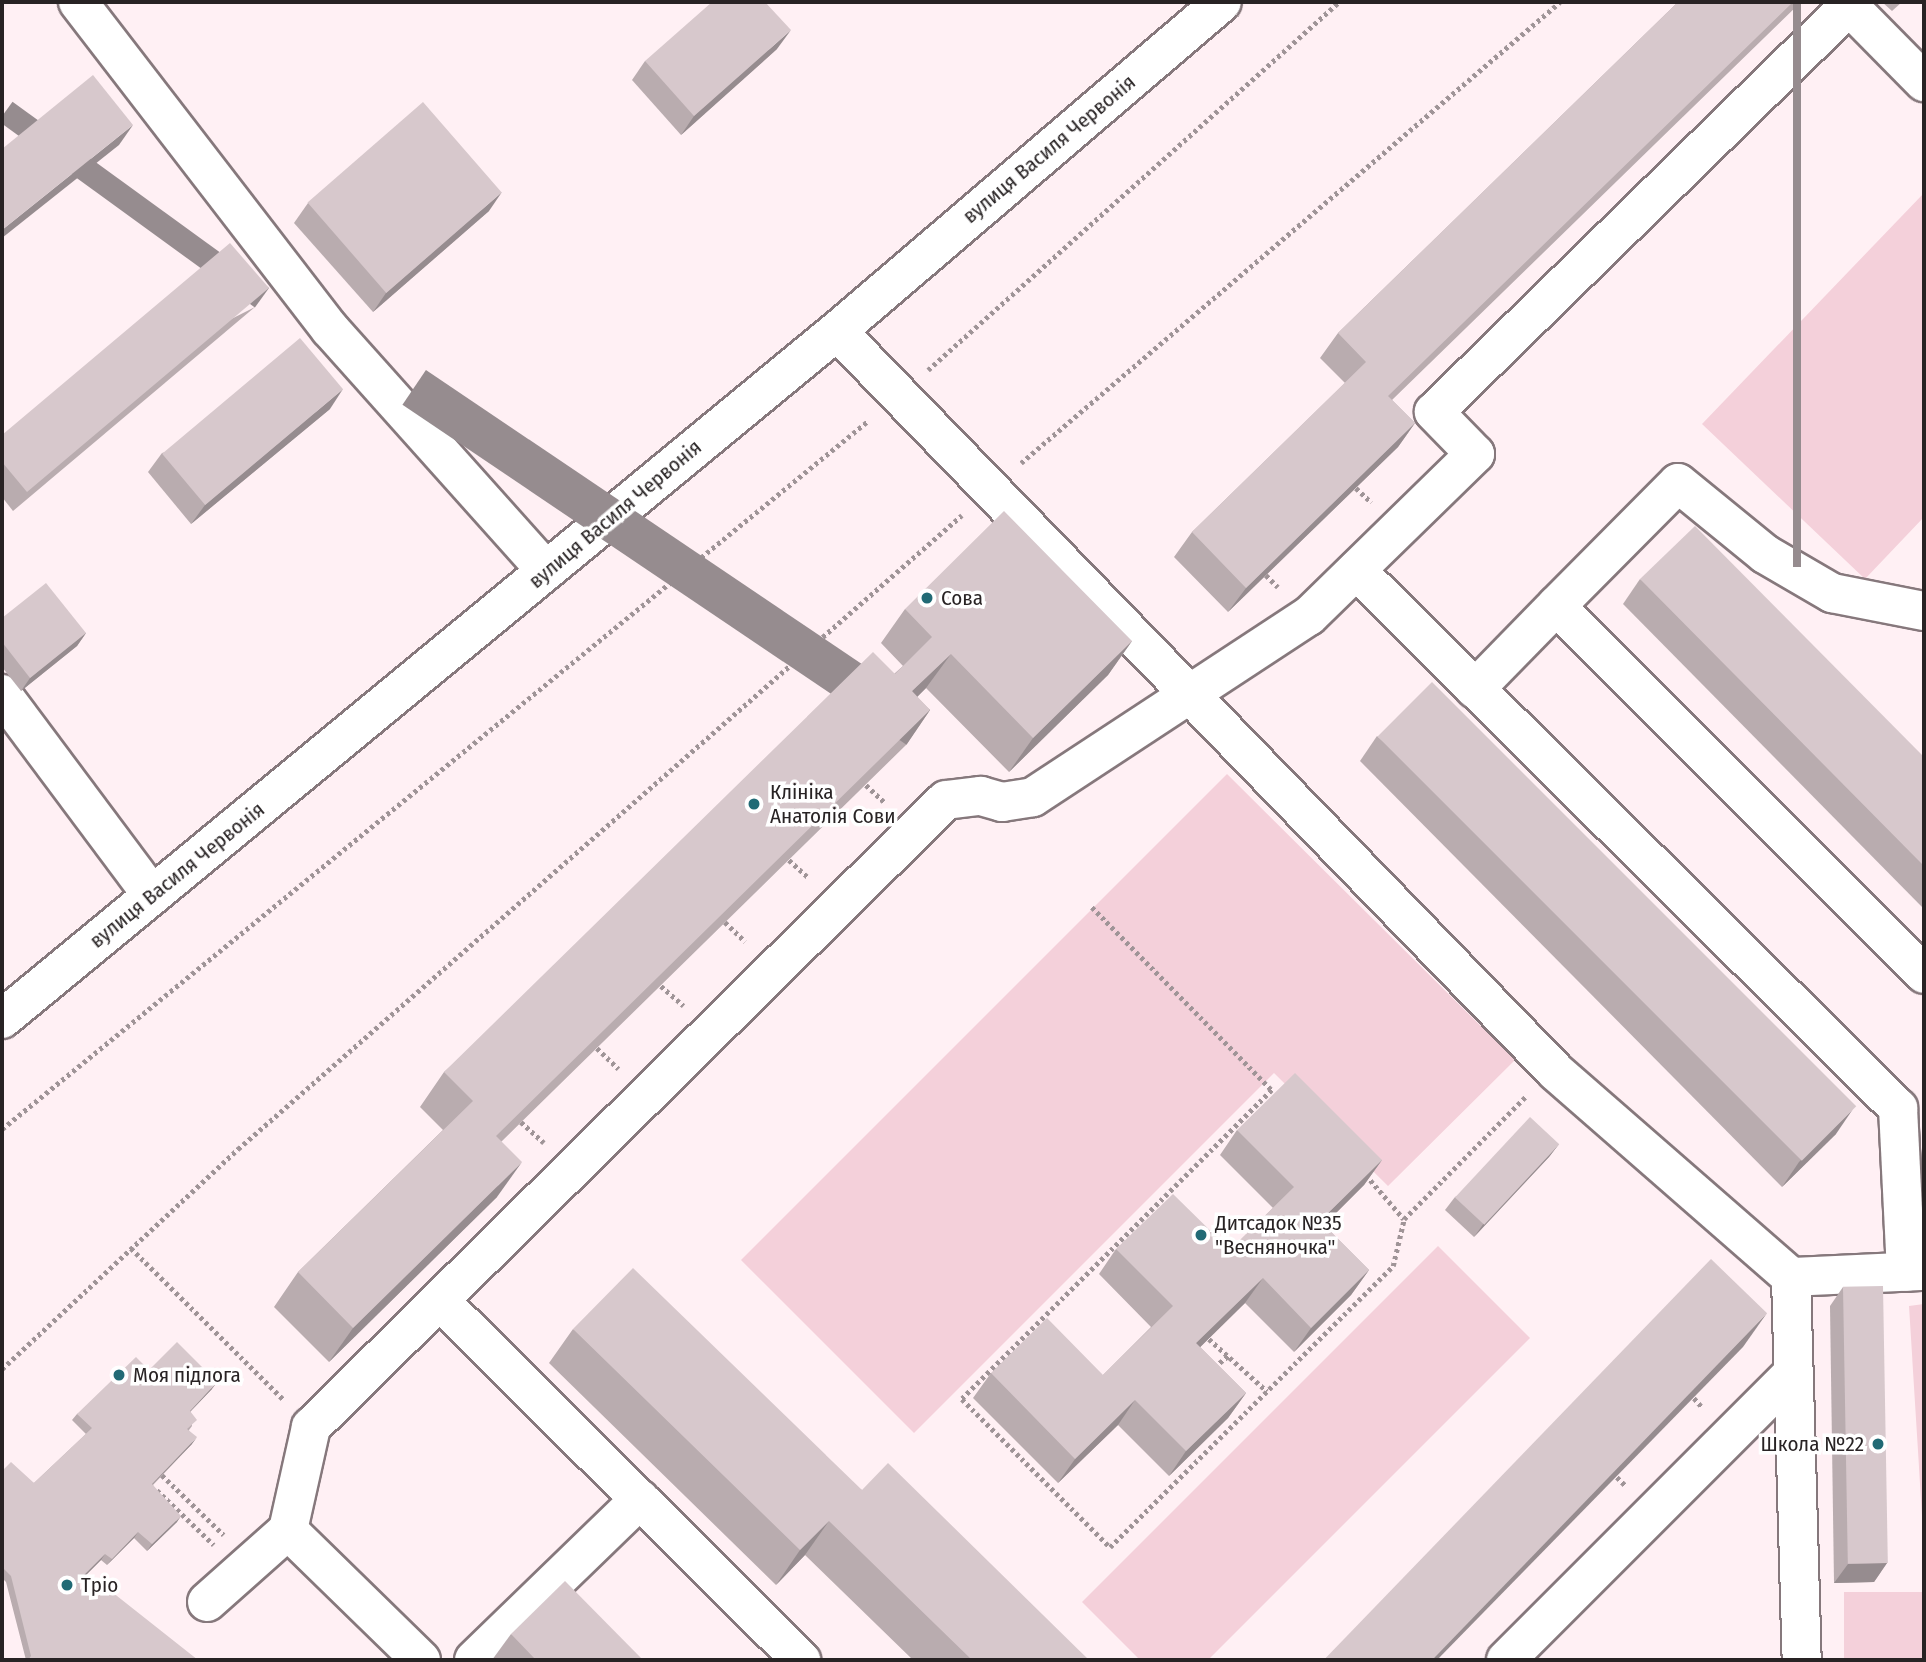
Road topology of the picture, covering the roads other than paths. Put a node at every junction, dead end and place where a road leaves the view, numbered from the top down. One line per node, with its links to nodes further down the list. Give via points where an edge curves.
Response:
1 (78, 2): 6 (main road, via 330,329)
2 (1222, 2): 4 (main road, вулиця Василя Червонія)
3 (1924, 82): 5 (main road, via 1849,6 1434,412 1475,454)
4 (837, 331): 6 (main road, вулиця Василя Червонія); 11 (main road)
5 (1356, 570): 9 (main road); 11 (main road, via 1309,616)
6 (546, 571): 12 (main road, вулиця Василя Червонія)
7 (1556, 606): 8 (main road, via 1678,483 1765,554 1832,593); 9 (main road); 13 (main road)
8 (1924, 611)
9 (1475, 689): 15 (main road, via 1898,1108)
10 (2, 694): 12 (main road)
11 (1187, 695): 16 (main road, via 1556,1072); 17 (main road, via 1033,797 1002,802 981,796 946,800)
12 (152, 895): 14 (main road, вулиця Василя Червонія)
13 (1924, 974)
14 (2, 1019)
15 (1915, 1272): 16 (main road)
16 (1791, 1278): 18 (main road)
17 (439, 1300): 19 (main road); 20 (main road, via 312,1427)
18 (1793, 1374): 25 (main road); 26 (main road)
19 (639, 1499): 23 (main road); 24 (main road)
20 (288, 1530): 21 (main road); 22 (main road)
21 (207, 1602)
22 (421, 1660)
23 (474, 1660)
24 (801, 1660)
25 (1506, 1660)
26 (1802, 1660)

